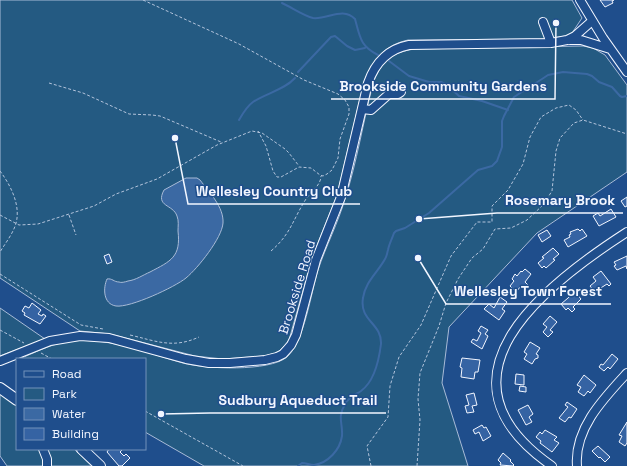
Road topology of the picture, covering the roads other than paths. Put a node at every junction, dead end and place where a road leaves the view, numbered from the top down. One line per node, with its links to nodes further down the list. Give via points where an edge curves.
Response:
1 (580, 0): 2 (street)
2 (592, 20): 4 (street, Brookside Road, via 578,34); 6 (street)
3 (543, 22): 5 (street)
4 (567, 40): 5 (street, Brookside Road); 6 (street, Brookside Road, via 581,40)
5 (551, 43): 9 (street, Brookside Road, via 415,44 400,47 385,56 376,66 368,83)
6 (610, 49): 7 (street)
7 (627, 72)
8 (389, 94): 9 (street, via 373,109)
9 (362, 109): 11 (street, Brookside Road, via 339,202 316,260 294,338 289,348 280,356 265,360 208,363 109,338 80,336 50,341)
10 (627, 232): 19 (street, via 575,267 551,288 517,327 499,359 497,388 505,417 522,441)
11 (0, 361)
12 (627, 373): 20 (street, via 584,428 578,448)
13 (0, 388): 14 (main road)
14 (16, 399)
15 (43, 450): 17 (street, via 47,459)
16 (83, 450): 18 (main road)
17 (46, 466)
18 (100, 466)
19 (552, 466)
20 (577, 466)

